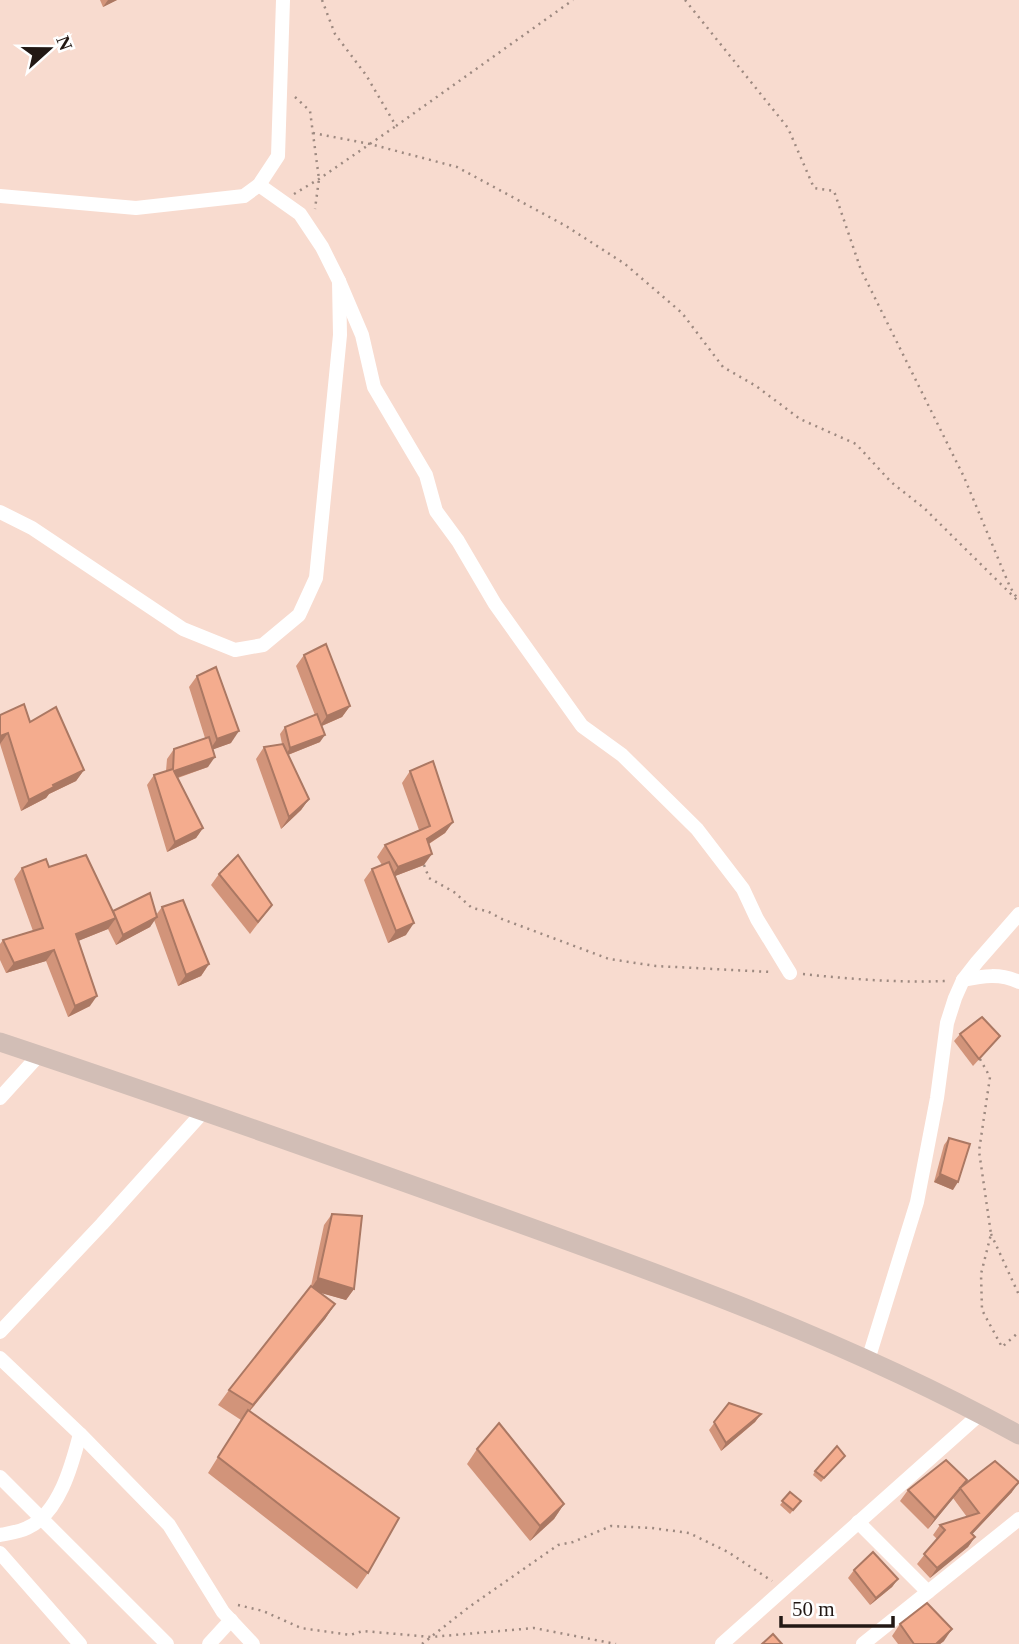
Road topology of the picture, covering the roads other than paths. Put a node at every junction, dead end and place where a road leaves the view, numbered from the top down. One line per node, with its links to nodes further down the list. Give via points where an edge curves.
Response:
1 (283, 0): 2 (street, via 278,156)
2 (259, 185): 3 (street, via 244,196 136,208); 4 (street, via 299,214)
3 (0, 196)
4 (339, 281): 5 (street, via 340,335 316,578 299,615 263,645 235,650 183,629 32,528); 7 (street, via 362,335 374,387 426,475 436,510 495,604 582,726 622,755 697,828 743,889)
5 (0, 512)
6 (1019, 914): 8 (street)
7 (790, 973)
8 (963, 980): 9 (street, via 998,976); 16 (street, via 947,1023 917,1202)
9 (1019, 982)
10 (0, 1042): 11 (main road)
11 (39, 1055): 12 (street); 13 (main road)
12 (0, 1098)
13 (204, 1111): 14 (street); 16 (main road, via 625,1261)
14 (0, 1332)
15 (0, 1358): 18 (street)
16 (868, 1360): 17 (main road)
17 (981, 1414): 19 (main road); 23 (street)
18 (80, 1434): 22 (street, via 52,1509); 27 (street, via 169,1525)
19 (1019, 1435)
20 (0, 1477): 22 (street)
21 (1019, 1519): 26 (street)
22 (40, 1520): 24 (street, via 27,1529); 29 (street)
23 (858, 1522): 26 (street); 32 (street)
24 (0, 1535)
25 (0, 1553): 28 (street)
26 (929, 1591): 33 (street)
27 (231, 1620): 30 (street); 31 (street)
28 (80, 1644)
29 (167, 1644)
30 (209, 1644)
31 (253, 1644)
32 (722, 1644)
33 (863, 1644)

